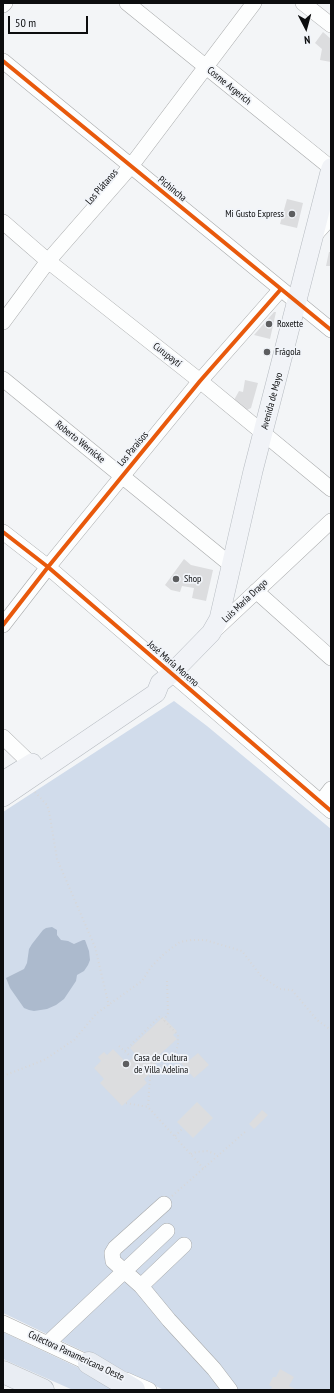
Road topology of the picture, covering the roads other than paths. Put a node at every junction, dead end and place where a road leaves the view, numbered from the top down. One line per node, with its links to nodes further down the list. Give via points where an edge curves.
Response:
1 (126, 3): 6 (street, Cosme Argerich)
2 (254, 3): 6 (street, Los Plátanos)
3 (303, 3): 4 (street)
4 (331, 25)
5 (3, 61): 7 (street, Pichincha)
6 (206, 67): 7 (street, Los Plátanos); 8 (street, Cosme Argerich)
7 (131, 166): 12 (street, Los Plátanos); 13 (street, Pichincha)
8 (331, 168): 11 (main road, Avenida de Mayo)
9 (331, 217): 11 (street)
10 (3, 222): 12 (street, Curupaytí)
11 (314, 237): 14 (main road, Avenida de Mayo)
12 (48, 261): 15 (street, Los Plátanos); 18 (street, Curupaytí)
13 (281, 289): 14 (street, Pichincha); 18 (street, Los Paraísos)
14 (298, 302): 16 (street, Pichincha); 19 (main road, Avenida de Mayo)
15 (3, 322)
16 (331, 330)
17 (3, 379): 20 (street, Roberto Wernicke)
18 (200, 381): 19 (street, Curupaytí); 20 (street, Los Paraísos)
19 (263, 434): 21 (street, Curupaytí); 24 (main road, Avenida de Mayo)
20 (121, 476): 24 (street, Roberto Wernicke); 25 (street, Los Paraísos)
21 (331, 489)
22 (331, 521): 26 (street, Luis María Drago)
23 (3, 532): 25 (street, José María Moreno)
24 (231, 565): 28 (main road, Avenida de Mayo, via 219,619)
25 (48, 567): 27 (street, Los Paraísos); 30 (street, José María Moreno)
26 (256, 591): 28 (street, Luis María Drago); 29 (street)
27 (3, 625)
28 (211, 633): 30 (main road, Luis María Drago)
29 (331, 658)
30 (166, 678): 32 (main road, Luis María Drago, via 148,684); 35 (main road, Luis María Drago, via 156,693); 36 (street, José María Moreno)
31 (3, 737): 32 (street)
32 (31, 764): 33 (main road, Luis María Drago)
33 (3, 781)
34 (331, 789): 36 (street)
35 (3, 798)
36 (326, 806)
37 (164, 1204): 40 (street, via 112,1253 113,1260)
38 (167, 1231): 40 (street)
39 (184, 1245): 41 (street)
40 (125, 1272): 41 (street); 43 (street)
41 (141, 1286): 49 (street)
42 (3, 1323): 43 (street, Colectora Panamericana Oeste)
43 (48, 1344): 44 (street, Colectora Panamericana Oeste)
44 (89, 1363): 47 (highway); 48 (street, Colectora Panamericana Oeste)
45 (5, 1372): 46 (highway)
46 (43, 1390)
47 (134, 1390)
48 (149, 1390)
49 (230, 1390)

